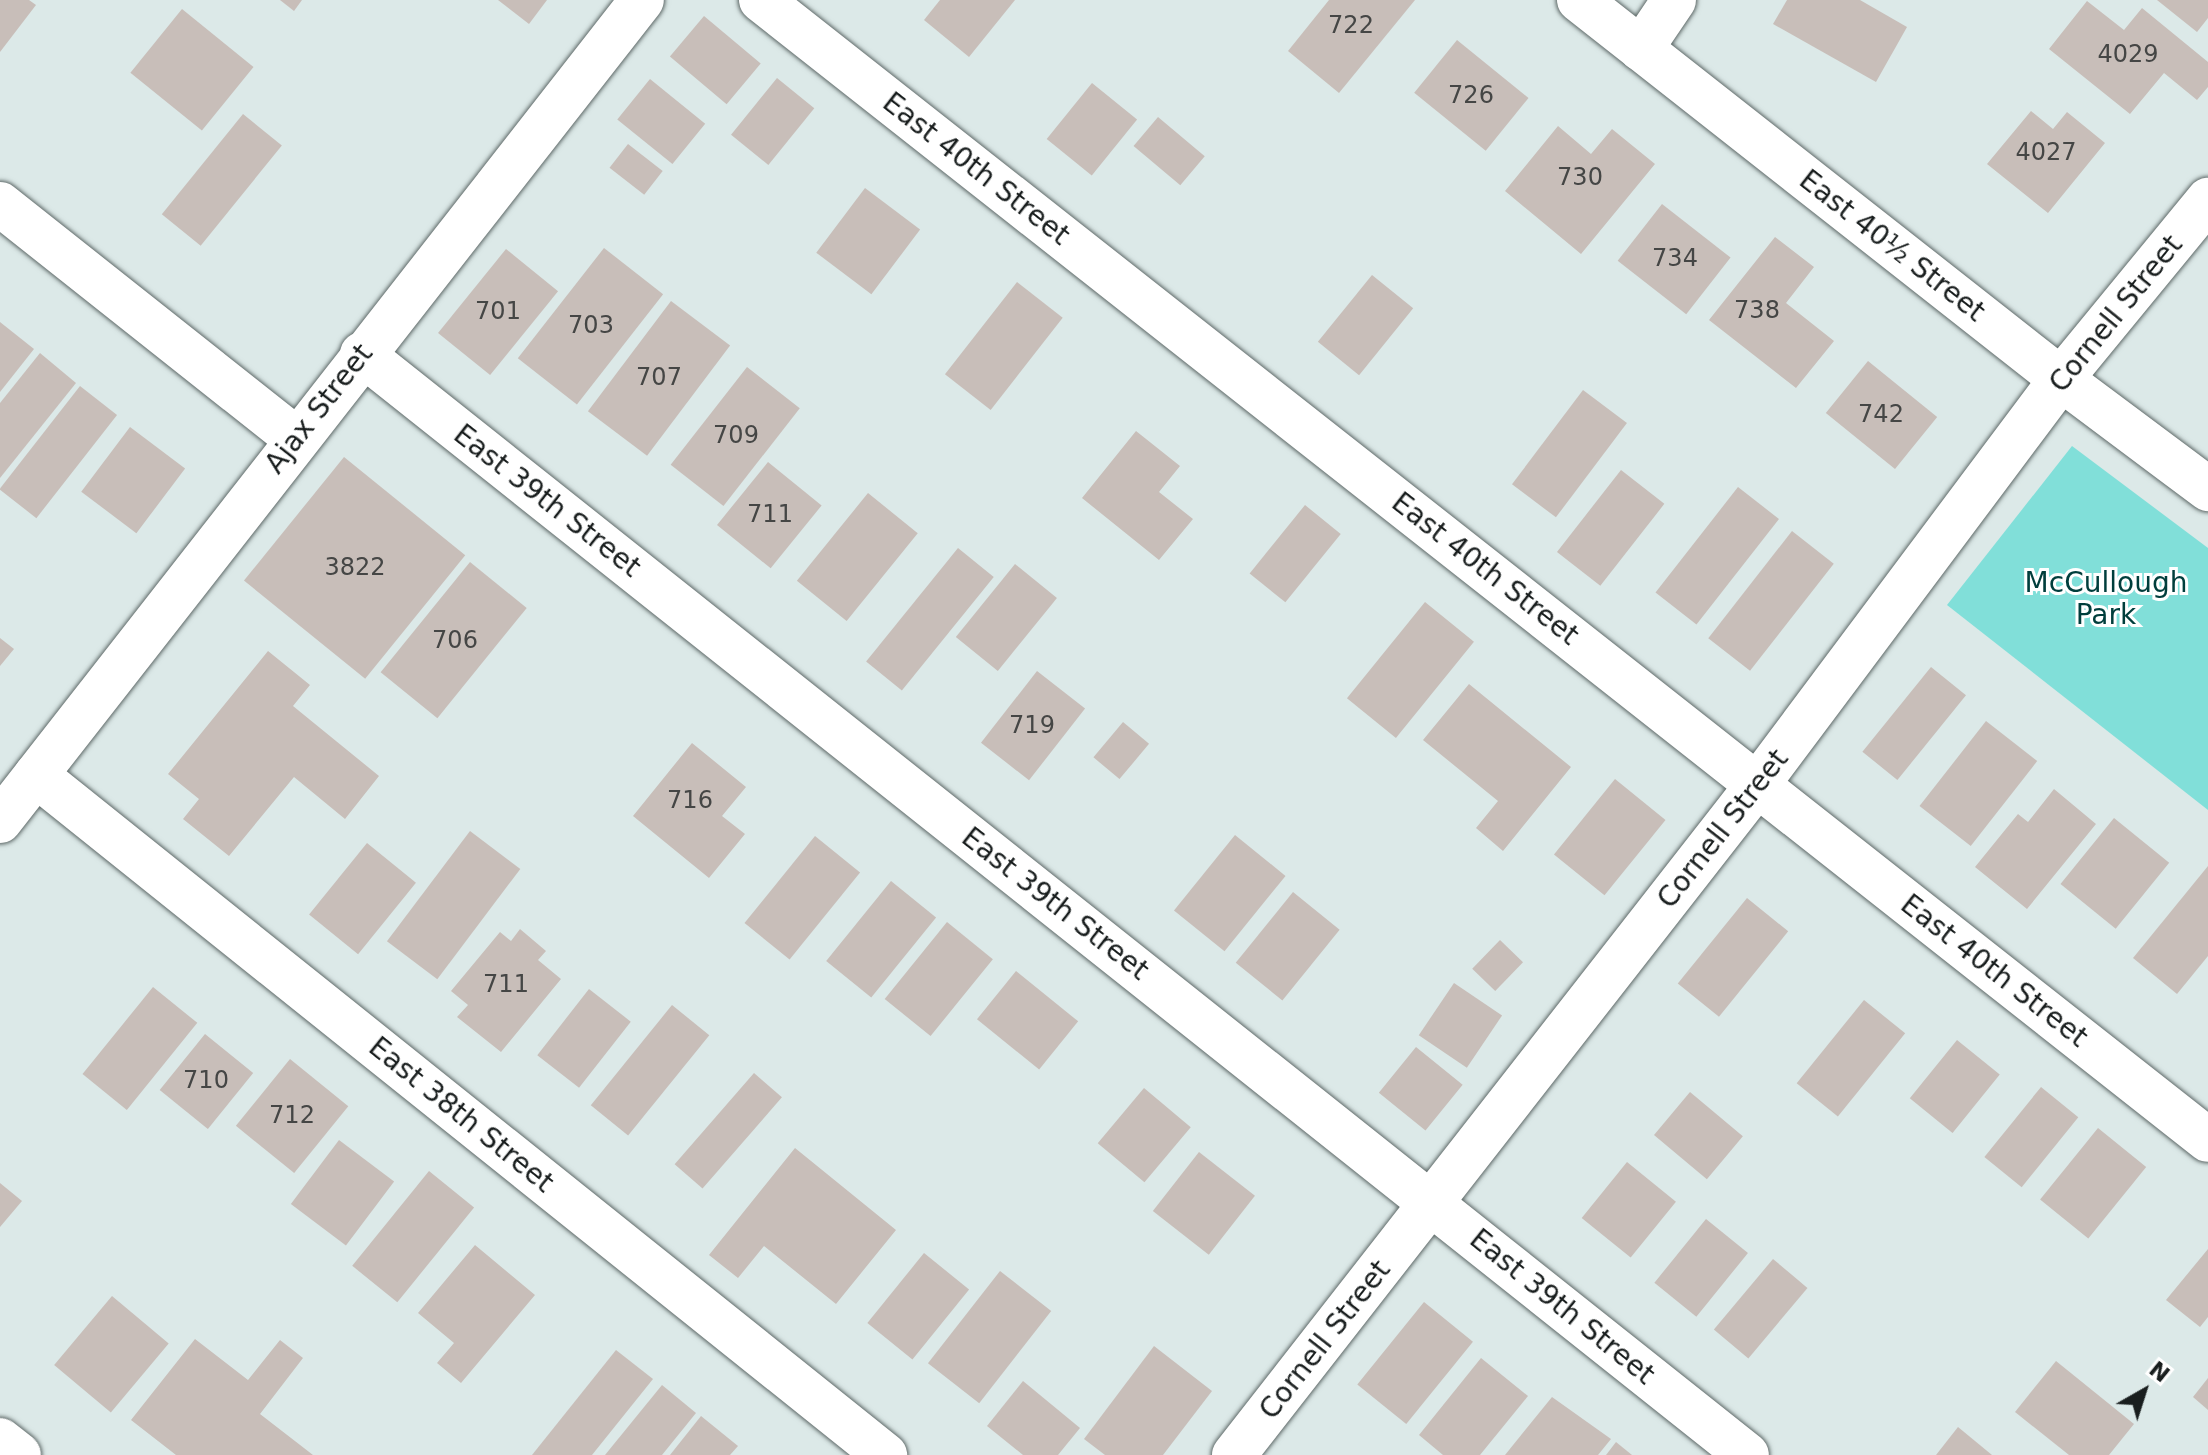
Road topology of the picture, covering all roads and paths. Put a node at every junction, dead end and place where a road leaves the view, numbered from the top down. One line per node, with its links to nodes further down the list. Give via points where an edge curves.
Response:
1 (642, 0): 8 (street, Ajax Street)
2 (761, 0): 13 (street, East 40th Street)
3 (1579, 0): 5 (street, East 40½ Street)
4 (1674, 0): 5 (street)
5 (1641, 49): 9 (street, East 40½ Street)
6 (2208, 200): 9 (street, Cornell Street)
7 (0, 204): 10 (street)
8 (362, 354): 10 (street, Ajax Street); 16 (street, East 39th Street)
9 (2061, 379): 11 (street, East 40½ Street); 13 (street, Cornell Street)
10 (296, 439): 12 (street, Ajax Street)
11 (2208, 489)
12 (36, 775): 14 (street, Ajax Street); 19 (street, East 38th Street)
13 (1758, 784): 15 (street, East 40th Street); 16 (street, Cornell Street)
14 (0, 821)
15 (2208, 1140)
16 (1433, 1203): 20 (street, Cornell Street); 21 (street, East 39th Street)
17 (0, 1440): 18 (street)
18 (19, 1455)
19 (885, 1455)
20 (1234, 1455)
21 (1747, 1455)

